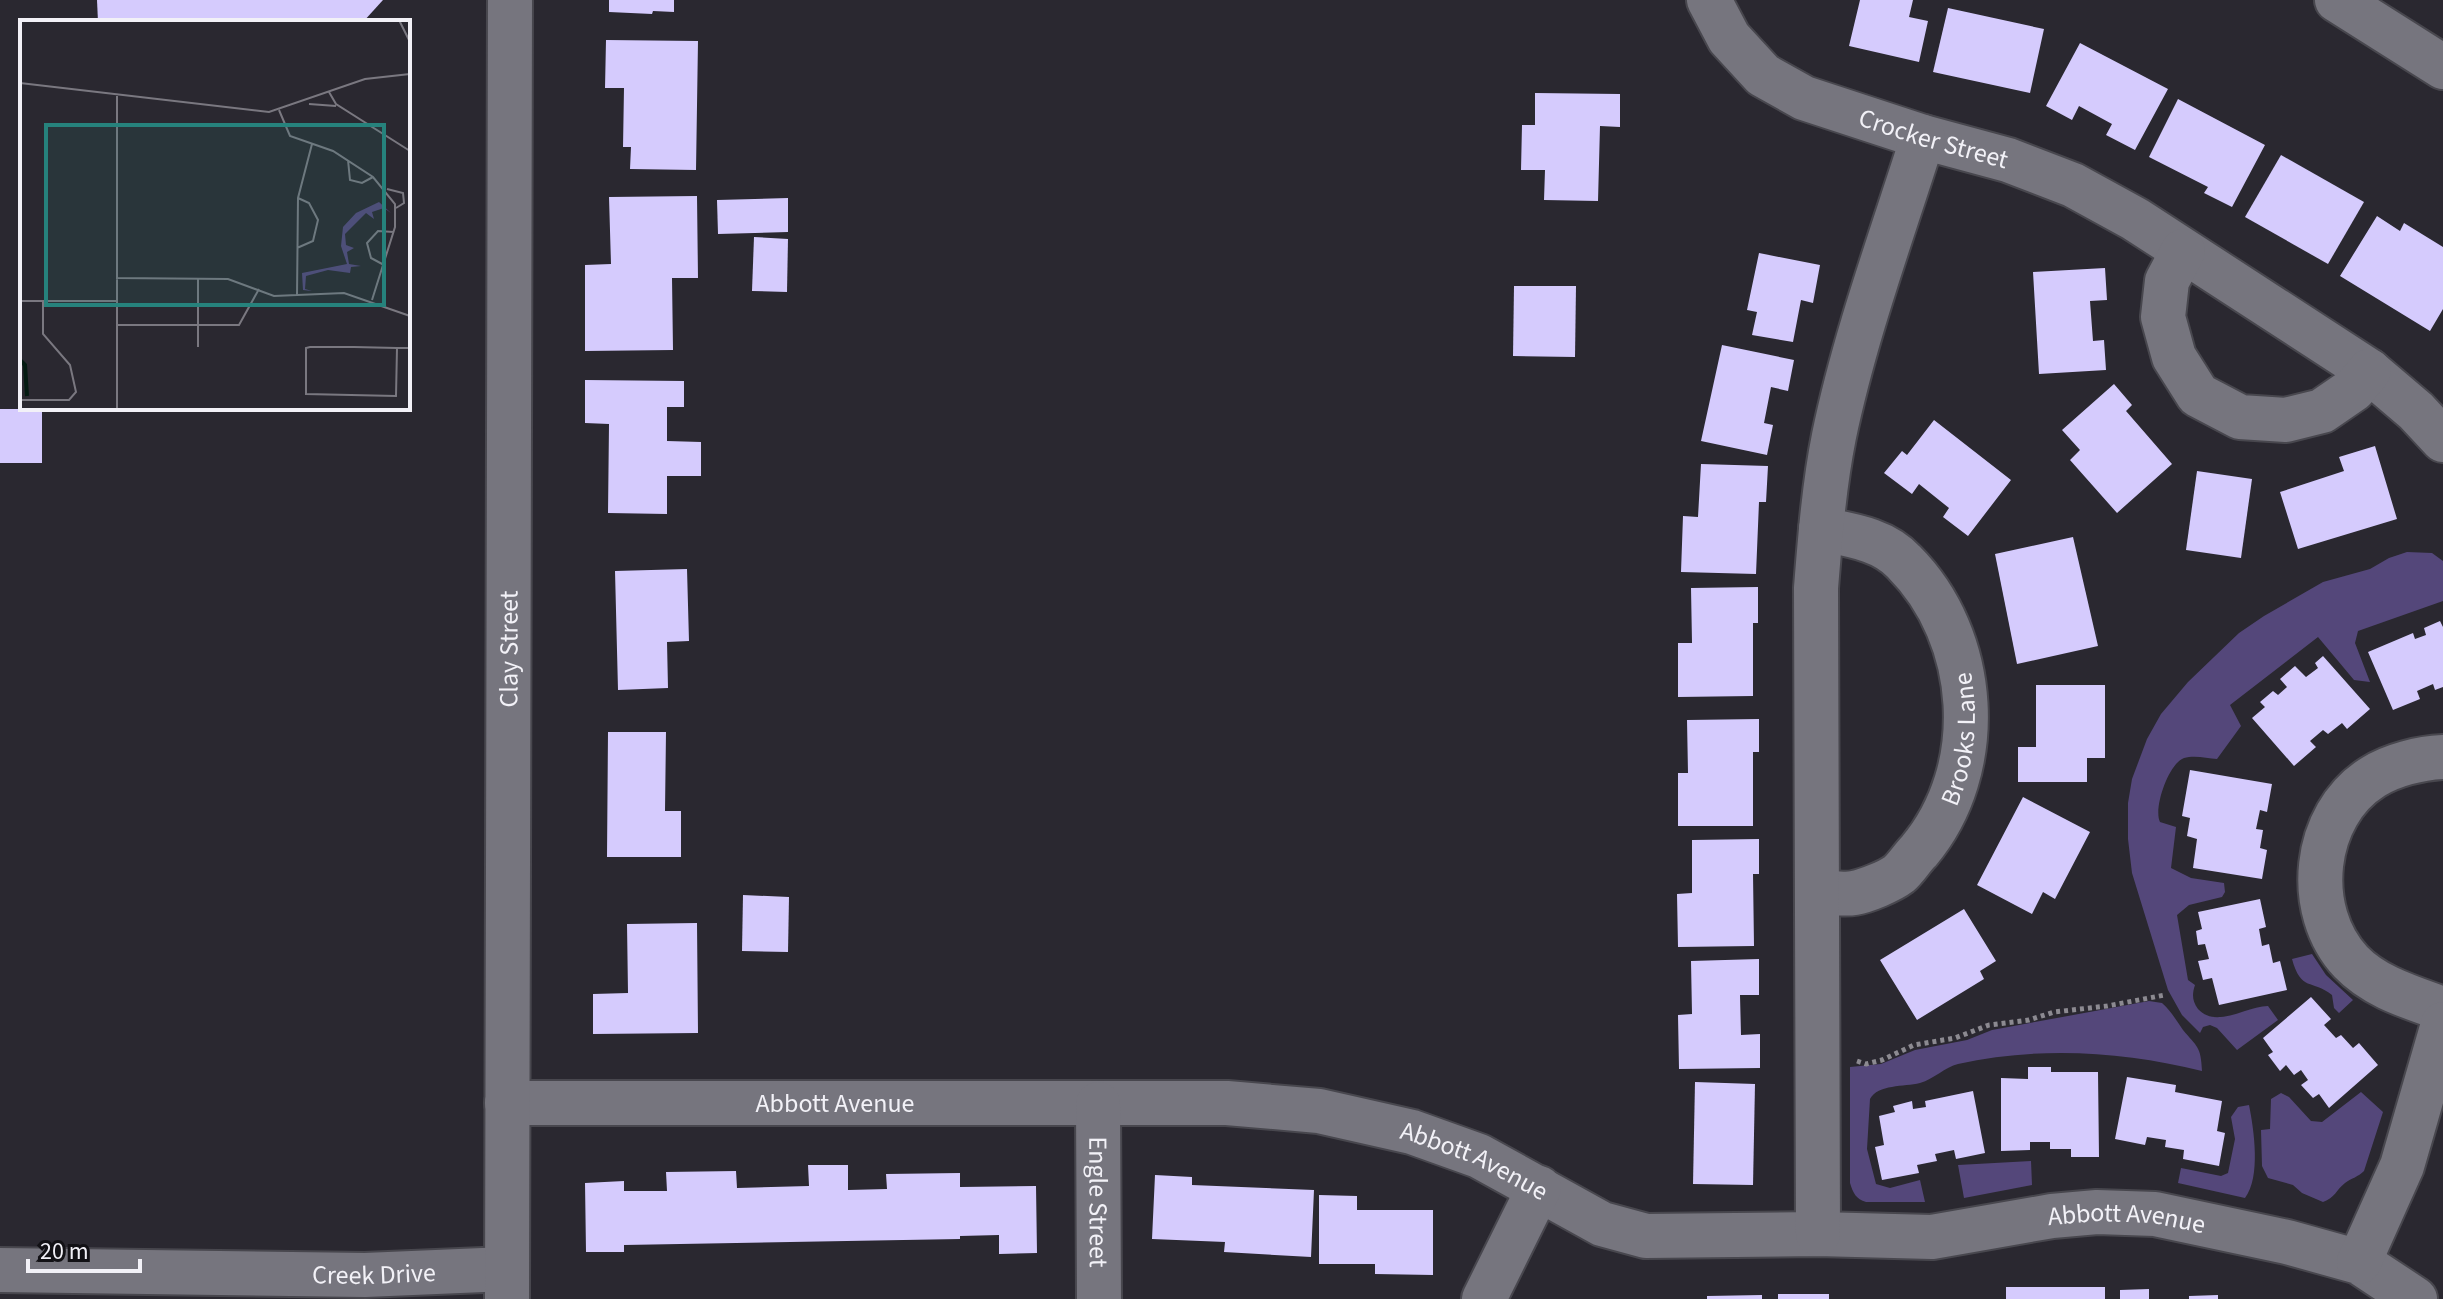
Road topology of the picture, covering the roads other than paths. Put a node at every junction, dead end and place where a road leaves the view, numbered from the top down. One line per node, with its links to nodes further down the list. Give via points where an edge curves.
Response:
1 (510, 0): 14 (street, Clay Street)
2 (1709, 0): 5 (street, Crocker Street, via 1729,38 1763,75 1804,98)
3 (2337, 0): 4 (street)
4 (2443, 67)
5 (1923, 137): 6 (street, Crocker Street, via 2008,160 2073,185); 9 (street, via 1848,379)
6 (2183, 251): 7 (street, Crocker Street); 7 (street, via 2167,281 2163,317 2174,357 2198,395 2240,417 2286,420 2322,411)
7 (2369, 371): 8 (street, Crocker Street)
8 (2443, 440)
9 (1821, 529): 11 (street, via 1816,588); 11 (street, Brooks Lane, via 1871,540 1904,561 1955,641 1966,684 1964,751 1953,794 1930,837 1898,875 1855,893)
10 (2443, 757): 12 (street, via 2403,764 2373,777 2351,795 2322,849 2320,884 2324,914 2351,962 2397,993)
11 (1818, 892): 17 (street)
12 (2443, 1009)
13 (2443, 1024): 18 (street, via 2402,1166)
14 (507, 1103): 15 (street, Abbott Avenue); 20 (street, Clay Street)
15 (1098, 1104): 16 (street, Abbott Avenue, via 1227,1103 1319,1111 1425,1137 1479,1156); 21 (street, Engle Street)
16 (1539, 1188): 17 (street, Abbott Avenue, via 1602,1224 1646,1236); 22 (street)
17 (1818, 1234): 18 (street, Abbott Avenue, via 1932,1237 2052,1216 2155,1214)
18 (2359, 1262): 23 (street, Abbott Avenue)
19 (0, 1270): 20 (street, Creek Drive, via 365,1275)
20 (507, 1284)
21 (1099, 1299)
22 (1484, 1299)
23 (2415, 1299)

